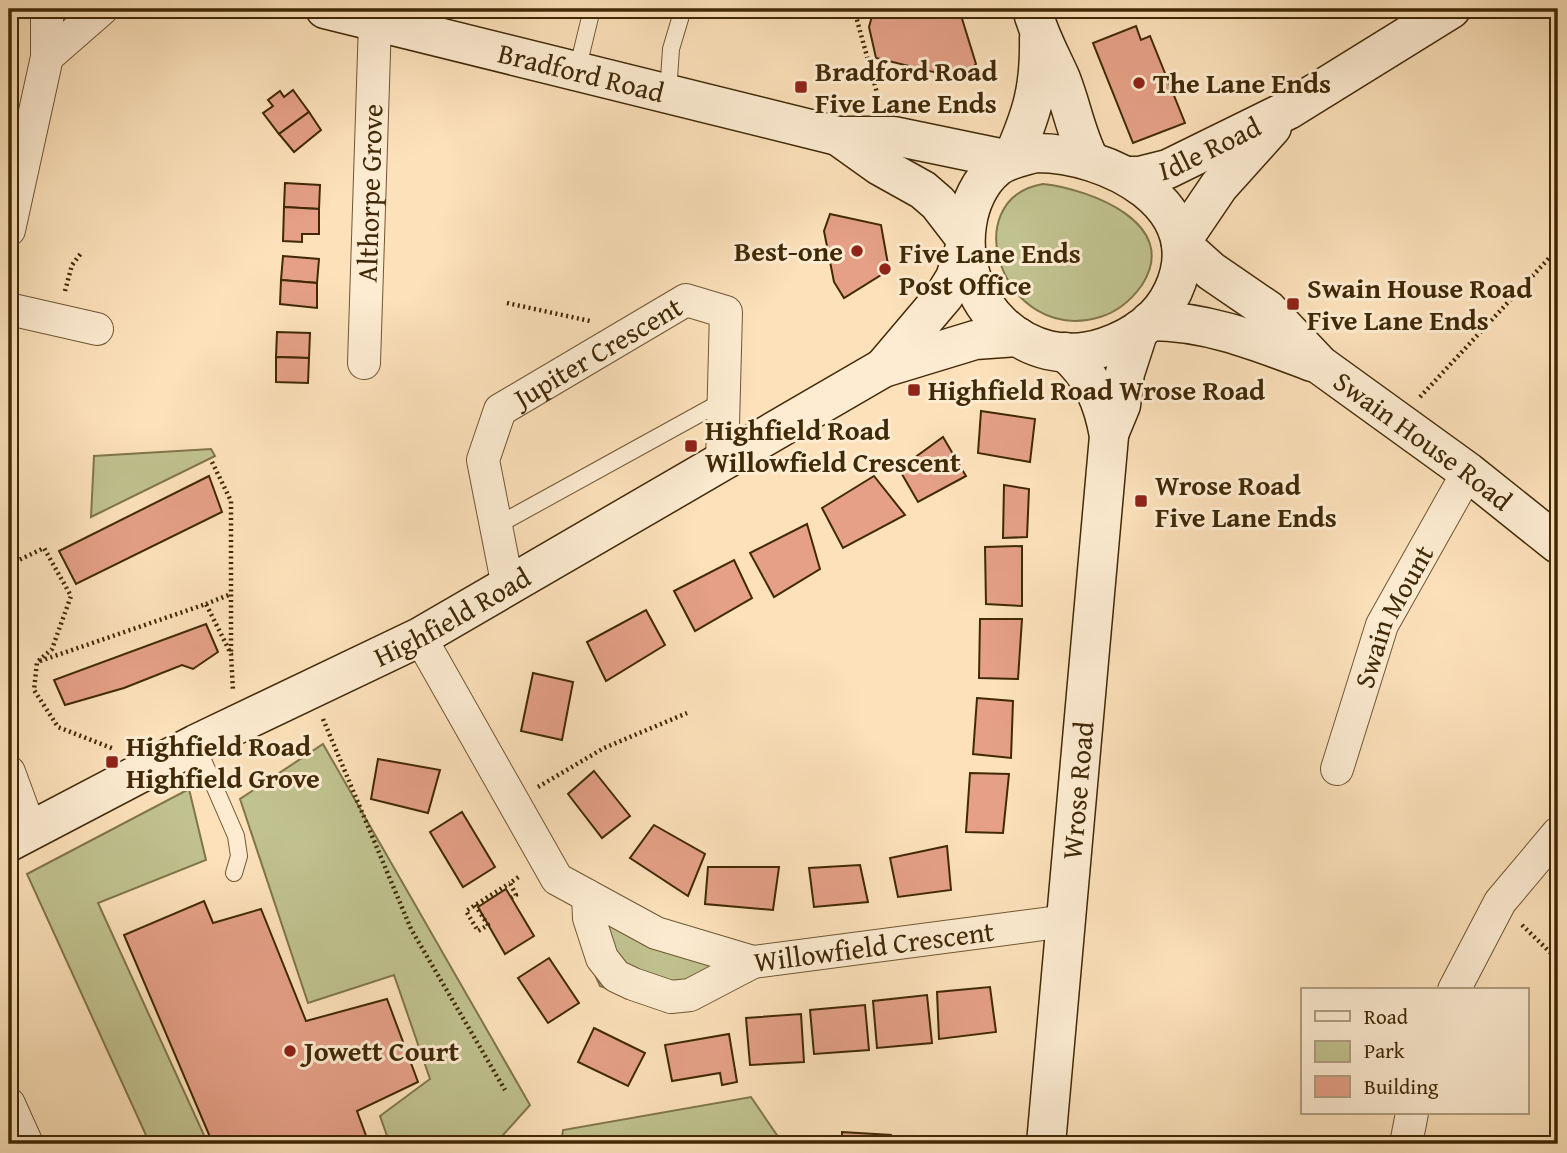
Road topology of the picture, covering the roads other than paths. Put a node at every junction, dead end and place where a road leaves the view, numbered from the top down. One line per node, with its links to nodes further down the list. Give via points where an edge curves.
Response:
1 (47, 9): 9 (street)
2 (102, 9): 9 (street)
3 (325, 9): 7 (street, Bradford Road)
4 (592, 9): 10 (lane)
5 (683, 9): 11 (lane, via 671,50)
6 (1451, 9): 12 (street, Idle Road)
7 (375, 22): 10 (street, Bradford Road); 25 (street, Althorpe Grove)
8 (1035, 22): 14 (street, via 1038,83); 15 (street)
9 (47, 57): 17 (street)
10 (577, 71): 11 (street, Bradford Road)
11 (668, 93): 13 (street, Bradford Road)
12 (1288, 110): 16 (street, Idle Road, via 1168,169); 19 (street, Idle Road, via 1219,187)
13 (838, 136): 14 (street, Bradford Road, via 894,136); 18 (street, Bradford Road, via 938,202)
14 (1011, 160): 15 (street, via 1052,153); 18 (street, via 990,174 975,196)
15 (1090, 161): 16 (street)
16 (1127, 176): 19 (street, via 1167,210)
17 (9, 230)
18 (965, 243): 23 (street, via 972,281 983,305); 27 (street, Highfield Road, via 955,278 944,296)
19 (1181, 243): 21 (street, via 1178,279 1163,308); 26 (street, Swain House Road, via 1211,271 1268,310)
20 (9, 309): 22 (street)
21 (1145, 326): 24 (street, via 1105,347); 26 (street, Swain House Road, via 1190,323 1216,328); 29 (street, Wrose Road, via 1125,373 1121,405)
22 (97, 329)
23 (1018, 337): 24 (street); 27 (street, Highfield Road, via 975,340)
24 (1065, 352): 29 (street, Wrose Road, via 1089,377 1105,414)
25 (364, 363)
26 (1321, 365): 31 (street, Swain House Road)
27 (883, 368): 30 (street, Highfield Road)
28 (723, 401): 30 (street, Jupiter Crescent); 32 (lane); 32 (street, Jupiter Crescent, via 726,312 686,300 500,410 483,460)
29 (1108, 436): 43 (street, Wrose Road)
30 (722, 463): 34 (street, Highfield Road)
31 (1468, 472): 33 (street, Swain House Road); 37 (street, Swain Mount, via 1382,625)
32 (496, 526): 34 (street, Jupiter Crescent)
33 (1558, 544)
34 (508, 587): 35 (street, Highfield Road)
35 (419, 637): 36 (street, Highfield Road); 42 (street, Willowfield Crescent, via 558,879)
36 (196, 744): 40 (street, Highfield Road); 41 (lane, via 236,836 239,856)
37 (1337, 769)
38 (9, 772): 40 (street)
39 (1558, 833): 45 (street, via 1500,902)
40 (20, 837)
41 (234, 873)
42 (589, 896): 44 (street, Willowfield Crescent, via 656,933); 44 (street, via 589,918 602,958 616,976 633,984 671,997 690,995)
43 (1066, 921): 44 (street, Willowfield Crescent); 49 (street, Wrose Road)
44 (753, 962)
45 (1455, 988)
46 (9, 1104): 48 (street)
47 (1412, 1114): 50 (street)
48 (27, 1144)
49 (1046, 1144)
50 (1406, 1144)

